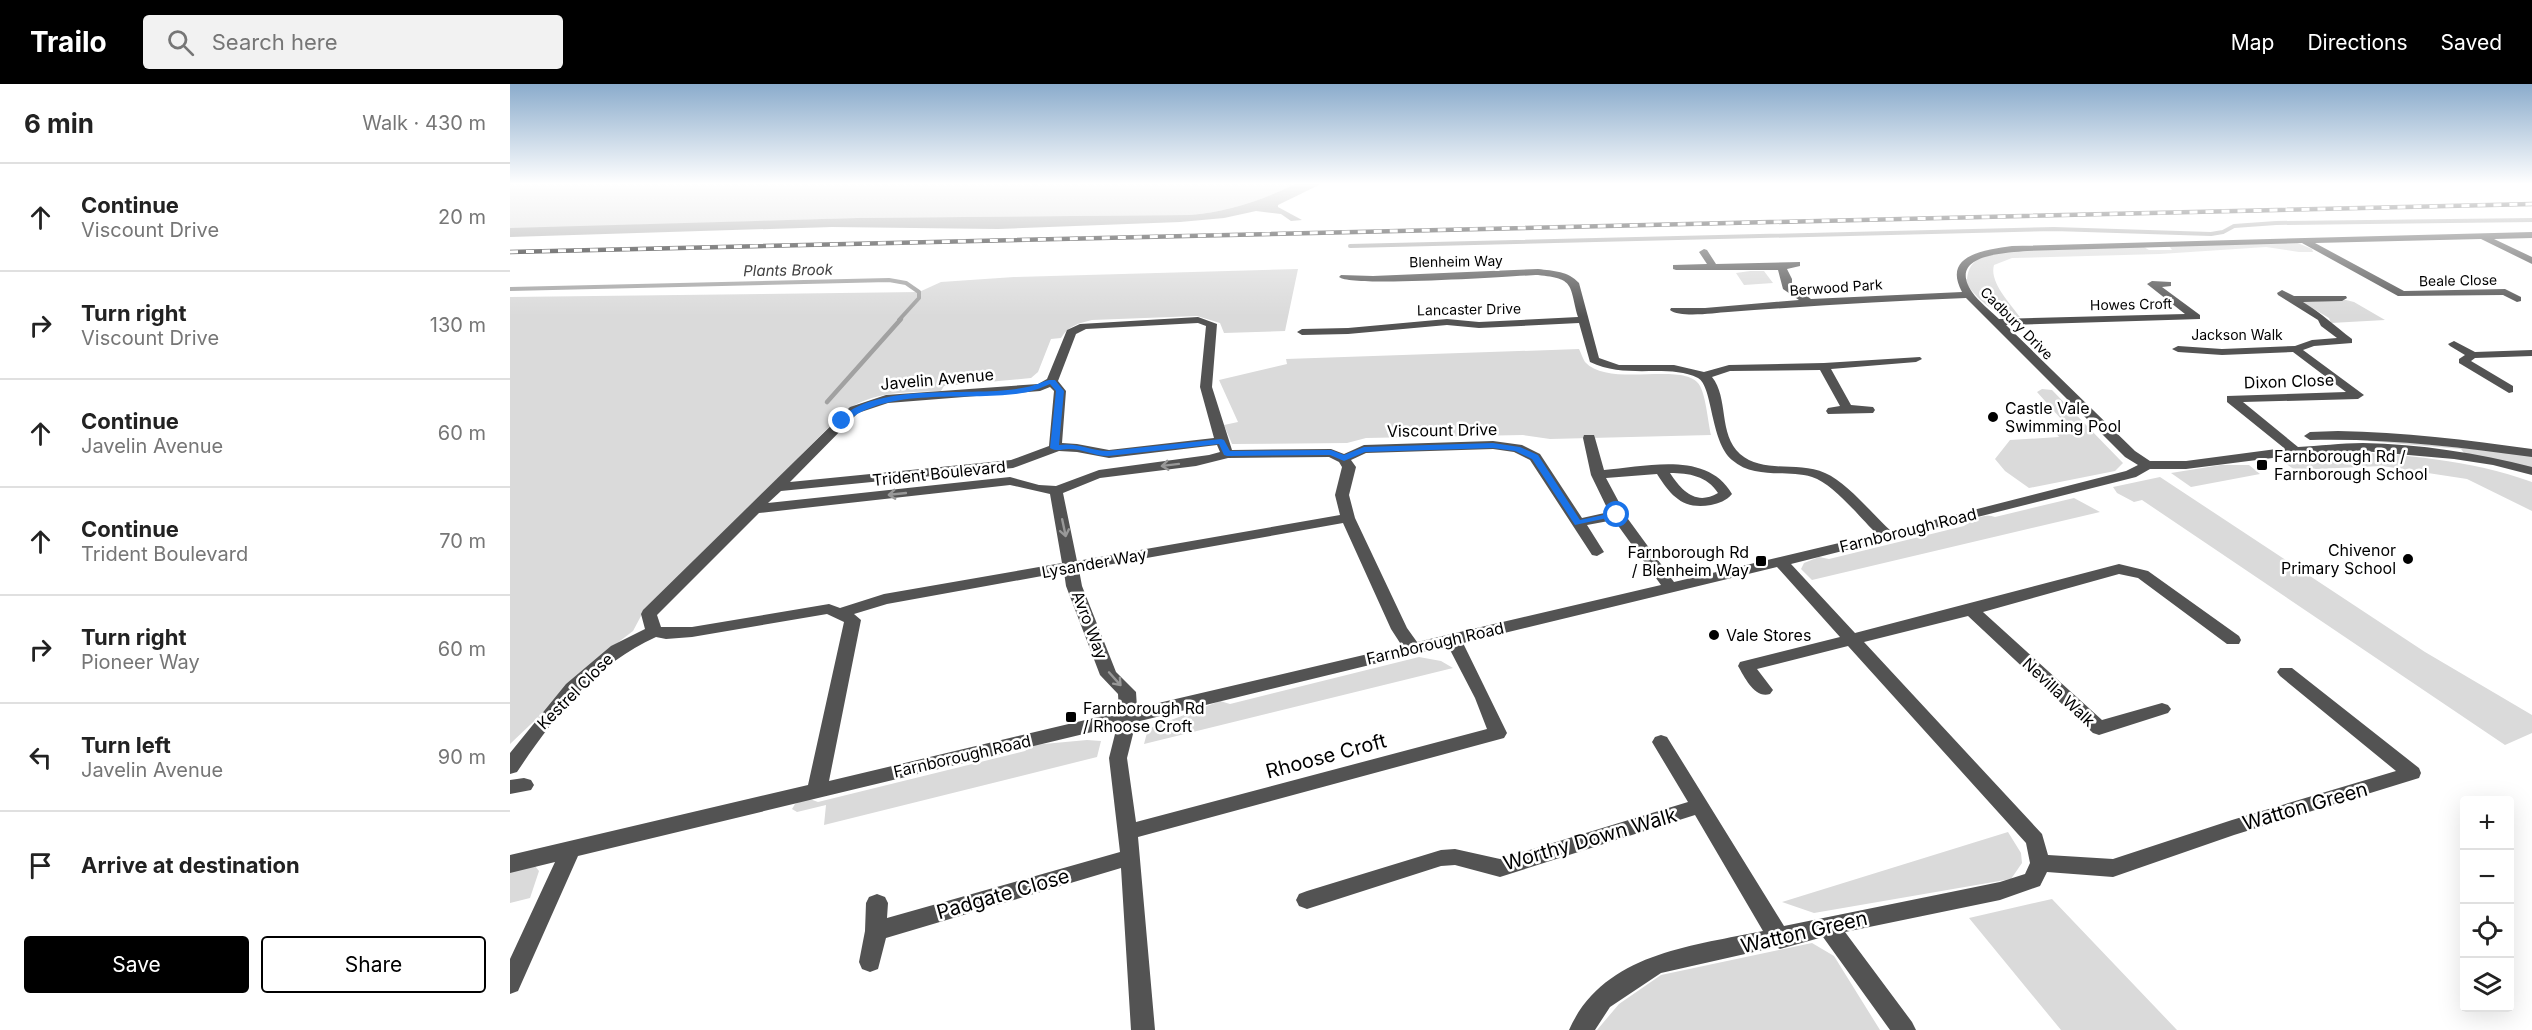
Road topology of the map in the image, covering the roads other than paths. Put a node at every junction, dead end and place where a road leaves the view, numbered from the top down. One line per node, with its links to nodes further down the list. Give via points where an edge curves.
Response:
1 (2532, 235): 2 (street, Cadbury Drive)
2 (2482, 237): 3 (street, Cadbury Drive); 5 (street)
3 (2303, 240): 13 (street, Cadbury Drive, via 2003,250 1981,255 1961,267 1959,278); 15 (street, Beale Close, via 2402,294 2505,292)
4 (1704, 252): 9 (street)
5 (2532, 261)
6 (1797, 264): 8 (street)
7 (1676, 267): 9 (street)
8 (1780, 267): 9 (street); 17 (street, via 1787,287)
9 (1714, 268)
10 (1330, 280): 20 (street, Blenheim Way, via 1348,274 1373,279 1475,273 1558,274 1574,283)
11 (2167, 284): 21 (street, Howes Croft, via 2152,284 2196,317)
12 (2282, 293): 16 (street, Jackson Walk)
13 (1969, 295): 17 (street, Berwood Park); 21 (street, Cadbury Drive)
14 (2342, 297): 16 (street)
15 (2517, 299)
16 (2292, 300): 27 (street, Jackson Walk, via 2322,318 2348,341 2312,343)
17 (1809, 303): 19 (street, Berwood Park)
18 (1675, 310): 19 (street, Berwood Park)
19 (1706, 311): 22 (street)
20 (1583, 320): 23 (street, Lancaster Drive, via 1479,325 1446,322 1390,328 1322,326); 33 (street, Blenheim Way, via 1594,360 1604,366 1678,369)
21 (1996, 322): 50 (street, Cadbury Drive, via 2130,454)
22 (1703, 326)
23 (1302, 332)
24 (2454, 344): 29 (street)
25 (1885, 346): 31 (street)
26 (2178, 349): 27 (street, Jackson Walk)
27 (2296, 349): 36 (street, Jackson Walk)
28 (2532, 353): 29 (street)
29 (2473, 356): 35 (street, via 2463,362)
30 (1916, 359): 31 (street)
31 (1894, 360): 32 (street)
32 (1824, 366): 33 (street, via 1729,368); 37 (street)
33 (1703, 376): 61 (street, via 1714,389 1716,412 1736,457 1757,467 1822,475)
34 (1052, 381): 44 (street, via 1060,391); 45 (street, via 1068,337 1077,328 1115,323 1207,322 1213,327 1206,387); 55 (street, Javelin Avenue, via 1028,390 873,402 854,410)
35 (2509, 389)
36 (2358, 394): 46 (street, Dixon Close, via 2231,399)
37 (1847, 408): 38 (street); 39 (street)
38 (1869, 410)
39 (1832, 411)
40 (2350, 434): 41 (street); 43 (street); 47 (street, via 2414,437)
41 (2310, 436)
42 (1589, 438): 53 (street)
43 (2363, 447): 46 (street, Farnborough Road); 48 (street, Farnborough Road)
44 (1055, 448): 45 (street, Trident Boulevard, via 1068,446 1096,454); 55 (street, Trident Boulevard, via 1013,464)
45 (1224, 448): 49 (street, via 1331,453); 56 (street, Trident Boulevard, one-way to 56, via 1209,460 1100,474)
46 (2295, 451): 50 (street, Farnborough Road, via 2186,465)
47 (2532, 453)
48 (2454, 455): 52 (street, Farnborough Road); 54 (street, Farnborough Road)
49 (1344, 459): 59 (street, via 1349,467 1342,495); 60 (street, Viscount Drive, via 1364,449 1493,445 1517,448 1535,457)
50 (2147, 465): 61 (street, Farnborough Road, via 2131,474)
51 (1662, 471): 53 (street)
52 (2532, 471)
53 (1598, 475): 58 (street)
54 (2532, 477)
55 (778, 487): 57 (street, Javelin Avenue)
56 (1056, 490): 57 (street, Trident Boulevard, one-way to 57, via 1010,481); 64 (street, Avro Way, one-way to 64)
57 (756, 510): 68 (street, Javelin Avenue, via 649,615)
58 (1617, 515): 60 (street); 65 (street)
59 (1348, 518): 64 (street, Lysander Way); 72 (street, via 1399,629)
60 (1578, 523): 62 (street, Viscount Drive)
61 (1888, 536): 63 (street, Farnborough Road)
62 (1597, 552)
63 (1780, 561): 65 (street, Farnborough Road); 69 (street)
64 (1072, 567): 67 (street, Lysander Way, via 884,599); 76 (street, Avro Way, one-way to 76, via 1074,586 1109,675 1127,692)
65 (1670, 587): 70 (street, Farnborough Road)
66 (1971, 610): 69 (street); 71 (street, via 2119,569 2143,574); 75 (street, Nevilla Walk, via 2099,728)
67 (842, 613): 68 (street, via 829,609 692,632); 79 (street, via 853,620)
68 (654, 631): 78 (street, Kestrel Close, via 617,650 593,670 545,716)
69 (1852, 638): 74 (street, via 1746,666); 84 (street, via 2035,840)
70 (1453, 639): 72 (street, Farnborough Road); 81 (street, Rhoose Croft, via 1498,733)
71 (2232, 640)
72 (1412, 648): 76 (street, Farnborough Road)
73 (2286, 672): 84 (street, Watton Green, via 2412,773 2112,868)
74 (1764, 690)
75 (2162, 709)
76 (1128, 718): 79 (street, Farnborough Road); 81 (street, via 1118,758)
77 (1661, 742): 80 (street, Worthy Down Walk)
78 (510, 767)
79 (817, 790): 82 (street, Farnborough Road)
80 (1700, 806): 86 (street, Worthy Down Walk, via 1500,868 1455,857 1441,858); 90 (street, Worthy Down Walk)
81 (1128, 832): 83 (street)
82 (571, 850): 85 (street, Farnborough Road); 92 (street)
83 (1131, 857): 89 (street, Padgate Close); 93 (street)
84 (2040, 863): 88 (street, Watton Green, via 2033,880 2000,891)
85 (510, 864)
86 (1306, 900)
87 (877, 903): 89 (street)
88 (1829, 927): 90 (street, Watton Green); 95 (street)
89 (876, 931): 91 (street)
90 (1780, 939): 94 (street, Watton Green, via 1657,964 1602,999)
91 (870, 962)
92 (510, 984)
93 (1143, 1030)
94 (1581, 1030)
95 (1904, 1030)

